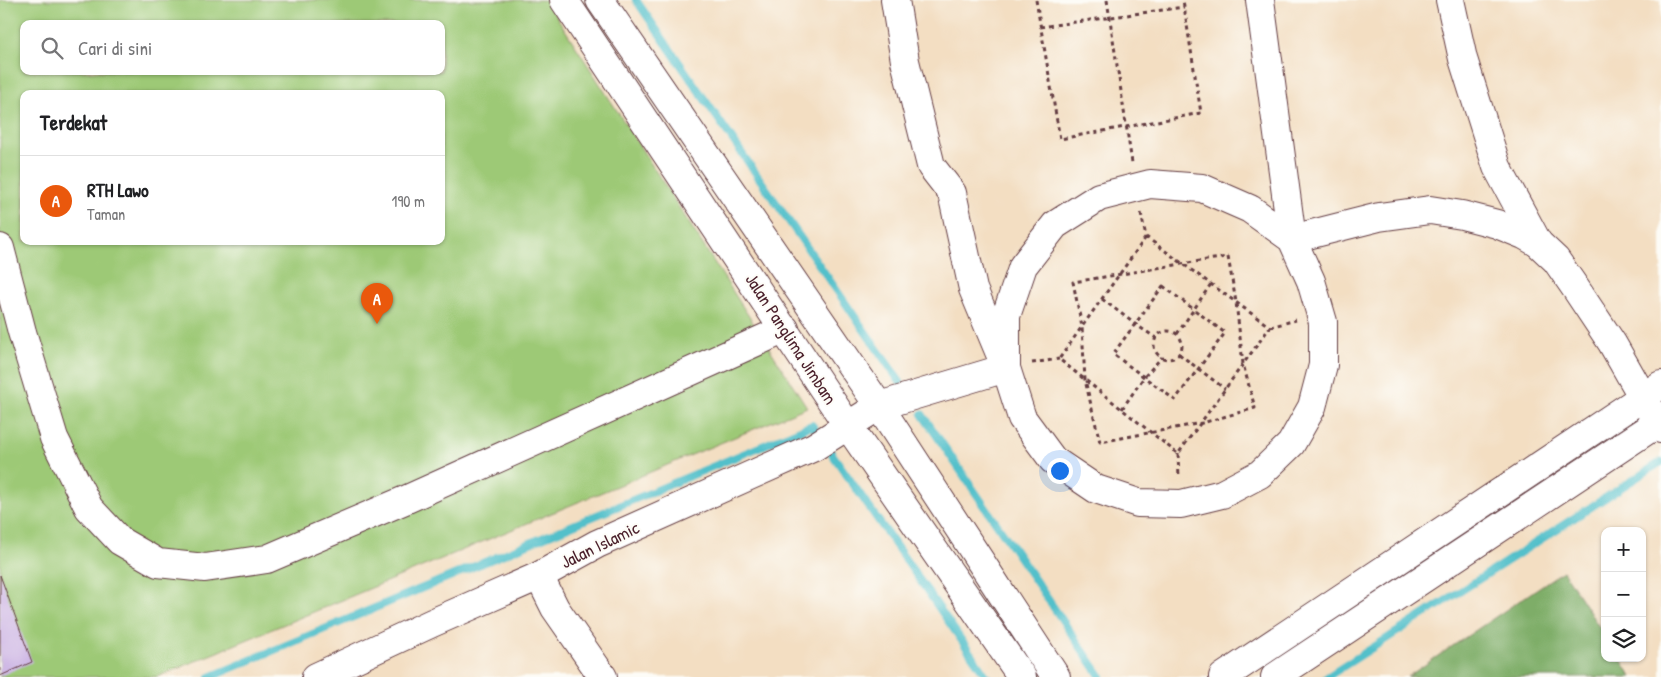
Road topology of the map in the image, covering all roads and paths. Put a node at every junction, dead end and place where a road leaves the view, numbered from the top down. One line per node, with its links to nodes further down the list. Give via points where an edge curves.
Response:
1 (564, 0): 25 (street, Jalan Panglima Jimbam)
2 (600, 0): 37 (street, Jalan Panglima Jimbam)
3 (894, 0): 31 (street, via 930,166 952,192 973,289)
4 (1036, 0): 11 (path)
5 (1107, 0): 10 (path)
6 (1183, 0): 9 (path)
7 (1260, 0): 14 (street)
8 (1450, 0): 15 (street, via 1463,59 1497,167)
9 (1184, 7): 10 (path); 12 (path, via 1201,113)
10 (1110, 18): 11 (path); 12 (path)
11 (1040, 27): 12 (path, via 1060,139)
12 (1128, 127): 13 (path)
13 (1136, 188): 14 (street, via 1150,184 1202,188 1250,209); 31 (street, via 1099,197 1055,226 1023,266 1006,316)
14 (1292, 239): 15 (street, via 1379,217 1430,210 1498,224); 31 (street, via 1311,281 1323,322 1323,366 1312,407 1291,444 1260,474 1222,494 1181,504 1138,503 1096,490 1053,460 1022,418)
15 (1538, 242): 36 (street, via 1556,260 1612,343)
16 (0, 248): 25 (street, via 54,438 89,508 120,541 158,563 205,568 267,559)
17 (1181, 263): 18 (path); 18 (path, via 1146,237); 19 (path); 21 (path, via 1228,257)
18 (1118, 275): 20 (path); 24 (path, via 1073,282)
19 (1210, 284): 21 (path); 22 (path)
20 (1102, 299): 23 (path); 24 (path)
21 (1236, 302): 30 (path); 30 (path, via 1270,326)
22 (1193, 309): 23 (path, via 1163,286); 26 (path); 32 (path, via 1225,332)
23 (1135, 324): 27 (path); 33 (path, via 1113,354)
24 (1082, 327): 34 (path); 34 (path, via 1059,359)
25 (785, 329): 41 (street, Jalan Panglima Jimbam)
26 (1177, 334): 27 (path, via 1164,332); 28 (path, via 1182,342)
27 (1156, 338): 29 (path, via 1154,347)
28 (1179, 354): 29 (path, via 1172,359); 32 (path)
29 (1162, 357): 33 (path)
30 (1243, 364): 35 (path); 39 (path, via 1255,408)
31 (1006, 368): 37 (street, Jalan Islamic)
32 (1198, 369): 33 (path, via 1175,400); 35 (path)
33 (1144, 377): 38 (path)
34 (1085, 380): 38 (path); 42 (path, via 1100,442)
35 (1225, 389): 39 (path)
36 (1652, 391): 40 (street); 48 (street)
37 (879, 406): 41 (street, Jalan Islamic); 47 (street, Jalan Panglima Jimbam)
38 (1122, 409): 42 (path)
39 (1202, 423): 42 (path); 42 (path, via 1178,454)
40 (1660, 425): 49 (street)
41 (848, 426): 43 (street, Jalan Islamic, via 814,447 597,544); 46 (street, Jalan Panglima Jimbam)
42 (1152, 433)
43 (539, 576): 44 (street, Jalan Islamic); 45 (street, via 555,608)
44 (316, 677)
45 (603, 677)
46 (1022, 677)
47 (1056, 677)
48 (1223, 677)
49 (1275, 677)

